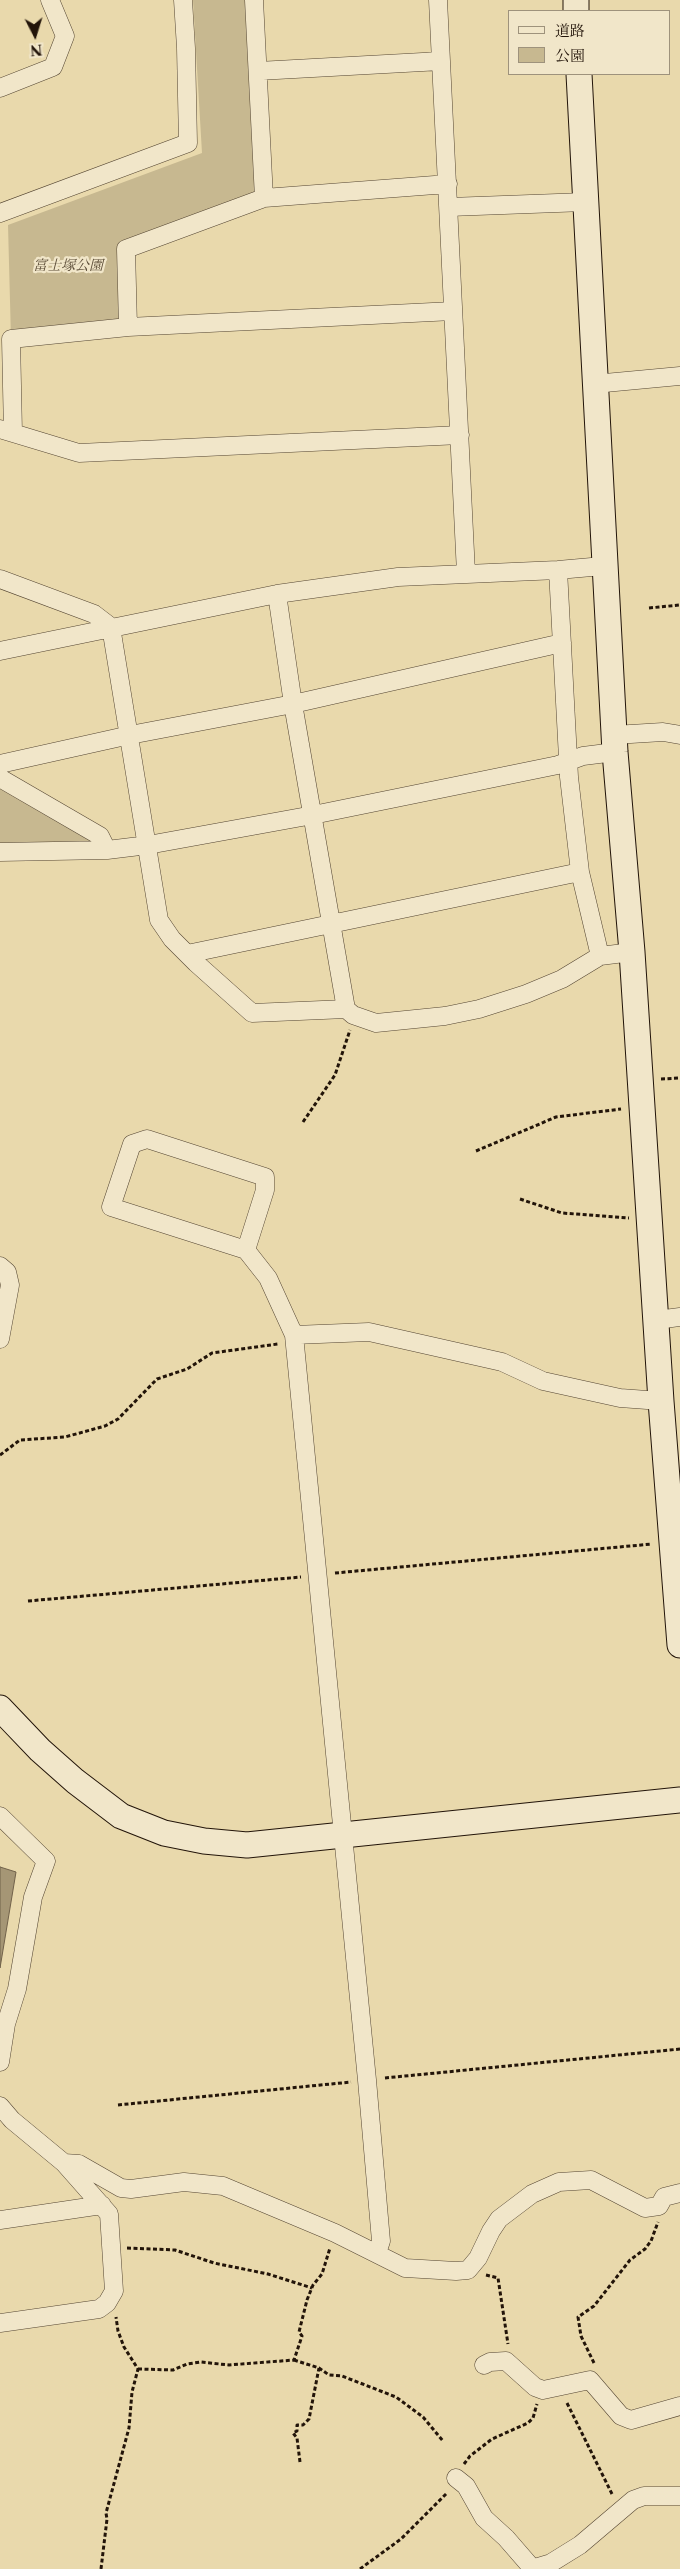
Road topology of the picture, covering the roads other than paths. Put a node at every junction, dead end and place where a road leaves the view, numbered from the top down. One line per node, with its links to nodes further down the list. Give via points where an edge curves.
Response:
1 (50, 0): 8 (street, via 65,36 53,67)
2 (182, 0): 13 (street, via 188,143)
3 (254, 0): 6 (street)
4 (438, 0): 5 (street)
5 (442, 61): 6 (street); 9 (street)
6 (258, 71): 10 (street)
7 (579, 75): 11 (street)
8 (0, 88)
9 (448, 184): 10 (street); 12 (street)
10 (264, 198): 15 (street, via 126,249)
11 (585, 202): 12 (street); 17 (street)
12 (449, 207): 14 (street)
13 (0, 213)
14 (453, 311): 15 (street); 19 (street)
15 (128, 327): 18 (street, via 11,339)
16 (680, 376): 17 (street)
17 (594, 384): 20 (street)
18 (7, 431): 19 (street, via 79,453)
19 (460, 435): 22 (street)
20 (603, 566): 21 (street); 31 (street)
21 (558, 570): 22 (street); 26 (street)
22 (466, 572): 24 (street, via 398,577)
23 (0, 578): 25 (street, via 94,614)
24 (277, 594): 25 (street); 28 (street)
25 (111, 627): 27 (street); 29 (street)
26 (562, 643): 28 (street); 32 (street)
27 (0, 651)
28 (293, 704): 29 (street); 35 (street)
29 (130, 735): 33 (street); 36 (street)
30 (680, 735): 31 (street, via 662,732)
31 (614, 743): 32 (street); 41 (street)
32 (569, 760): 35 (street, via 558,765); 39 (street, via 568,777)
33 (0, 764)
34 (0, 778): 37 (street, via 100,836)
35 (313, 816): 36 (street); 40 (street)
36 (148, 845): 37 (street); 42 (street, via 158,920)
37 (107, 850): 38 (street)
38 (0, 852)
39 (580, 872): 40 (street); 43 (street)
40 (331, 923): 42 (street); 44 (street)
41 (632, 952): 43 (street); 47 (street, via 650,1219)
42 (187, 954): 44 (street, via 252,1013)
43 (600, 956): 44 (street, via 562,979 479,1009 376,1023)
44 (350, 1012)
45 (246, 1250): 45 (street, via 265,1190 265,1177 147,1138 132,1144 111,1207); 48 (street, via 268,1278)
46 (0, 1266): 49 (street, via 7,1272 10,1285)
47 (668, 1318): 50 (street)
48 (294, 1335): 50 (street, via 369,1332 502,1362 543,1382); 56 (street)
49 (0, 1339)
50 (662, 1409): 51 (street); 52 (street)
51 (680, 1506)
52 (680, 1645)
53 (0, 1708): 56 (street, via 75,1781 121,1816 164,1833 204,1842 247,1845)
54 (680, 1800): 56 (street)
55 (0, 1816): 57 (street, via 46,1861 33,1896 17,1989)
56 (343, 1836): 65 (street, via 381,2241)
57 (3, 2024): 58 (street)
58 (0, 2062)
59 (0, 2106): 60 (street)
60 (6, 2121): 61 (street)
61 (64, 2163): 63 (street); 65 (street, via 79,2164 121,2188 184,2182 223,2186)
62 (680, 2192): 65 (street, via 664,2197 658,2206 645,2208 591,2180 559,2182 532,2194 500,2219 468,2270 405,2268)
63 (102, 2205): 64 (street); 66 (street, via 109,2214 113,2249 114,2290 108,2304 98,2309)
64 (0, 2220)
65 (377, 2253)
66 (0, 2323)
67 (484, 2365): 68 (street, via 506,2361 535,2387 543,2390 590,2380 621,2416 631,2420)
68 (680, 2406)
69 (456, 2478): 71 (street, via 466,2486 484,2518)
70 (680, 2496): 71 (street, via 644,2496 633,2500 580,2545 551,2563)
71 (532, 2568)

